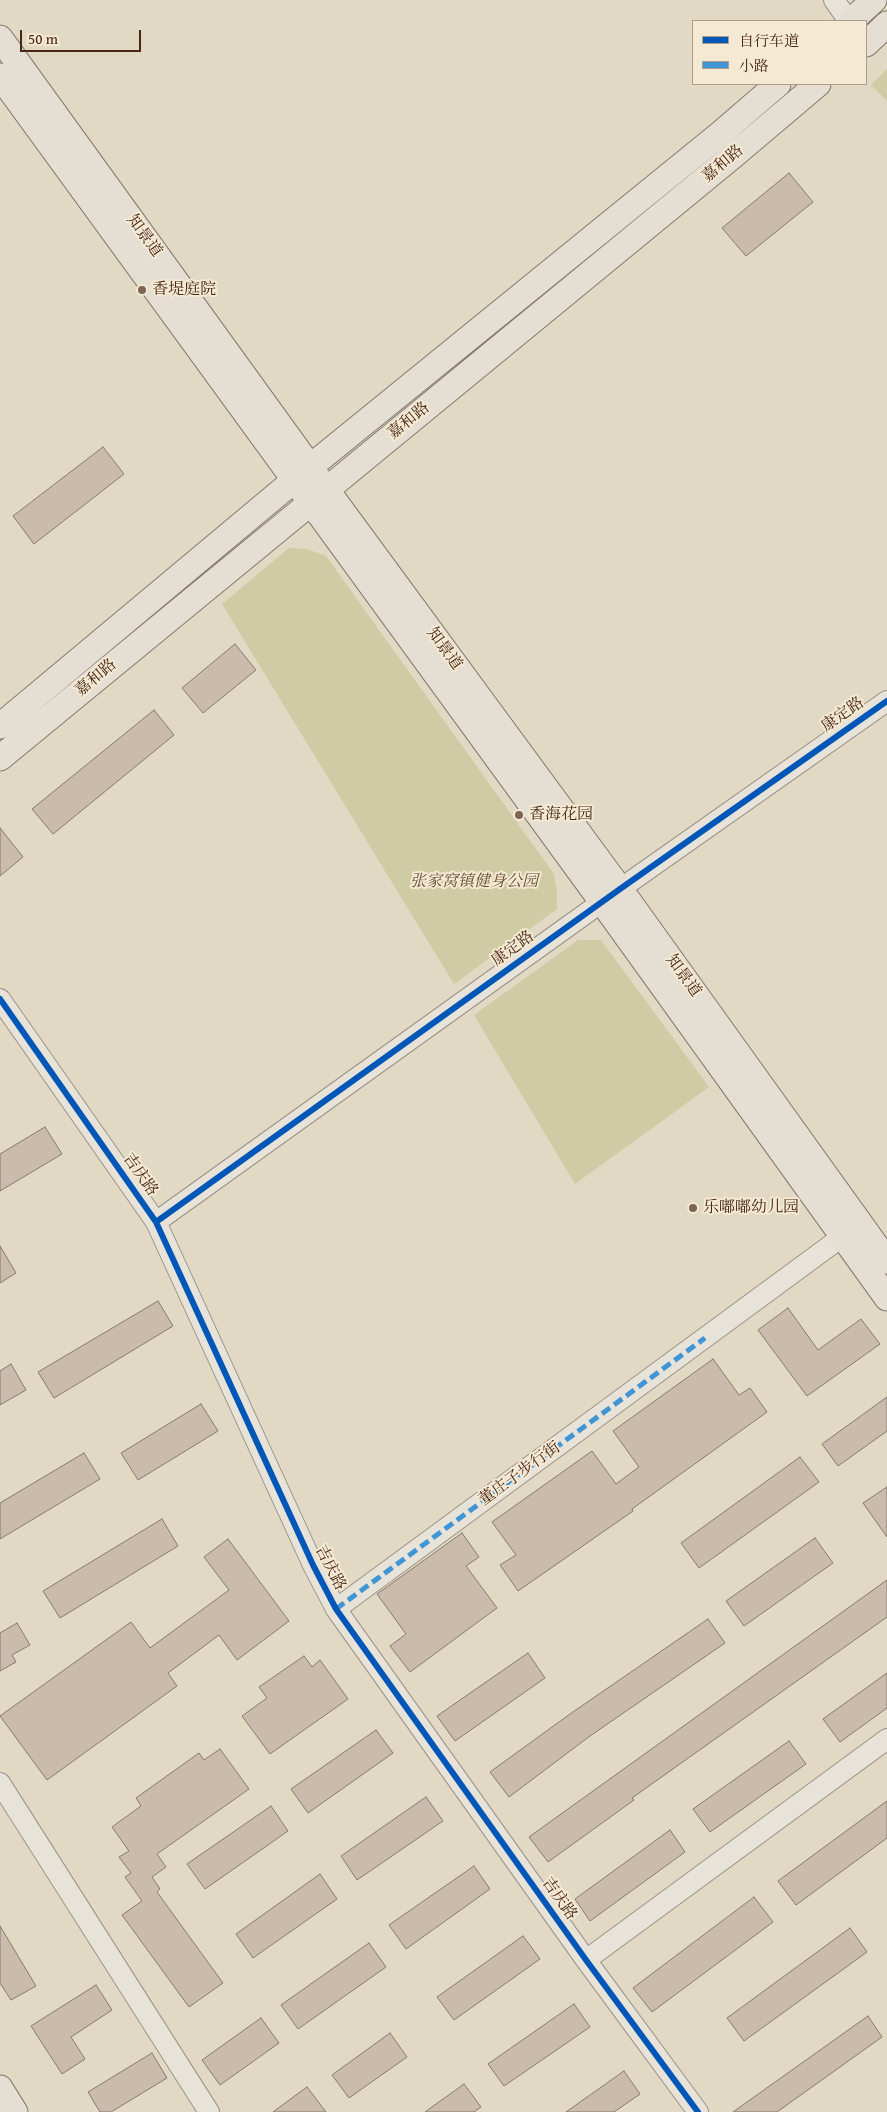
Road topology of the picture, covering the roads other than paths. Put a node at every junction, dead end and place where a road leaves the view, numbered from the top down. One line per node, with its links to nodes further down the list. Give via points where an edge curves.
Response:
1 (834, 0): 3 (street)
2 (874, 0): 4 (main road)
3 (849, 20)
4 (851, 20)
5 (887, 24): 7 (main road)
6 (0, 38): 11 (main road, 知景道)
7 (867, 41)
8 (0, 76): 11 (main road, 知景道)
9 (777, 85): 11 (main road, 嘉和路)
10 (817, 85): 12 (main road, 嘉和路)
11 (302, 474): 12 (main road, 知景道); 14 (main road, 嘉和路)
12 (318, 496): 15 (main road, 嘉和路); 16 (main road, 知景道)
13 (887, 701): 16 (street, 康定路)
14 (0, 726)
15 (0, 758)
16 (611, 895): 18 (street, 康定路); 19 (main road, 知景道)
17 (0, 999): 18 (street, 吉庆路)
18 (156, 1222): 22 (street, 吉庆路, via 313,1566)
19 (851, 1230): 20 (main road, 知景道); 21 (main road, 知景道); 22 (street, 董庄子步行街)
20 (887, 1261)
21 (887, 1298)
22 (336, 1609): 25 (street, 吉庆路)
23 (887, 1739): 25 (street)
24 (0, 1783): 28 (street)
25 (586, 1960): 29 (street, 吉庆路)
26 (0, 2088): 27 (main road)
27 (15, 2112)
28 (209, 2112)
29 (698, 2112)

